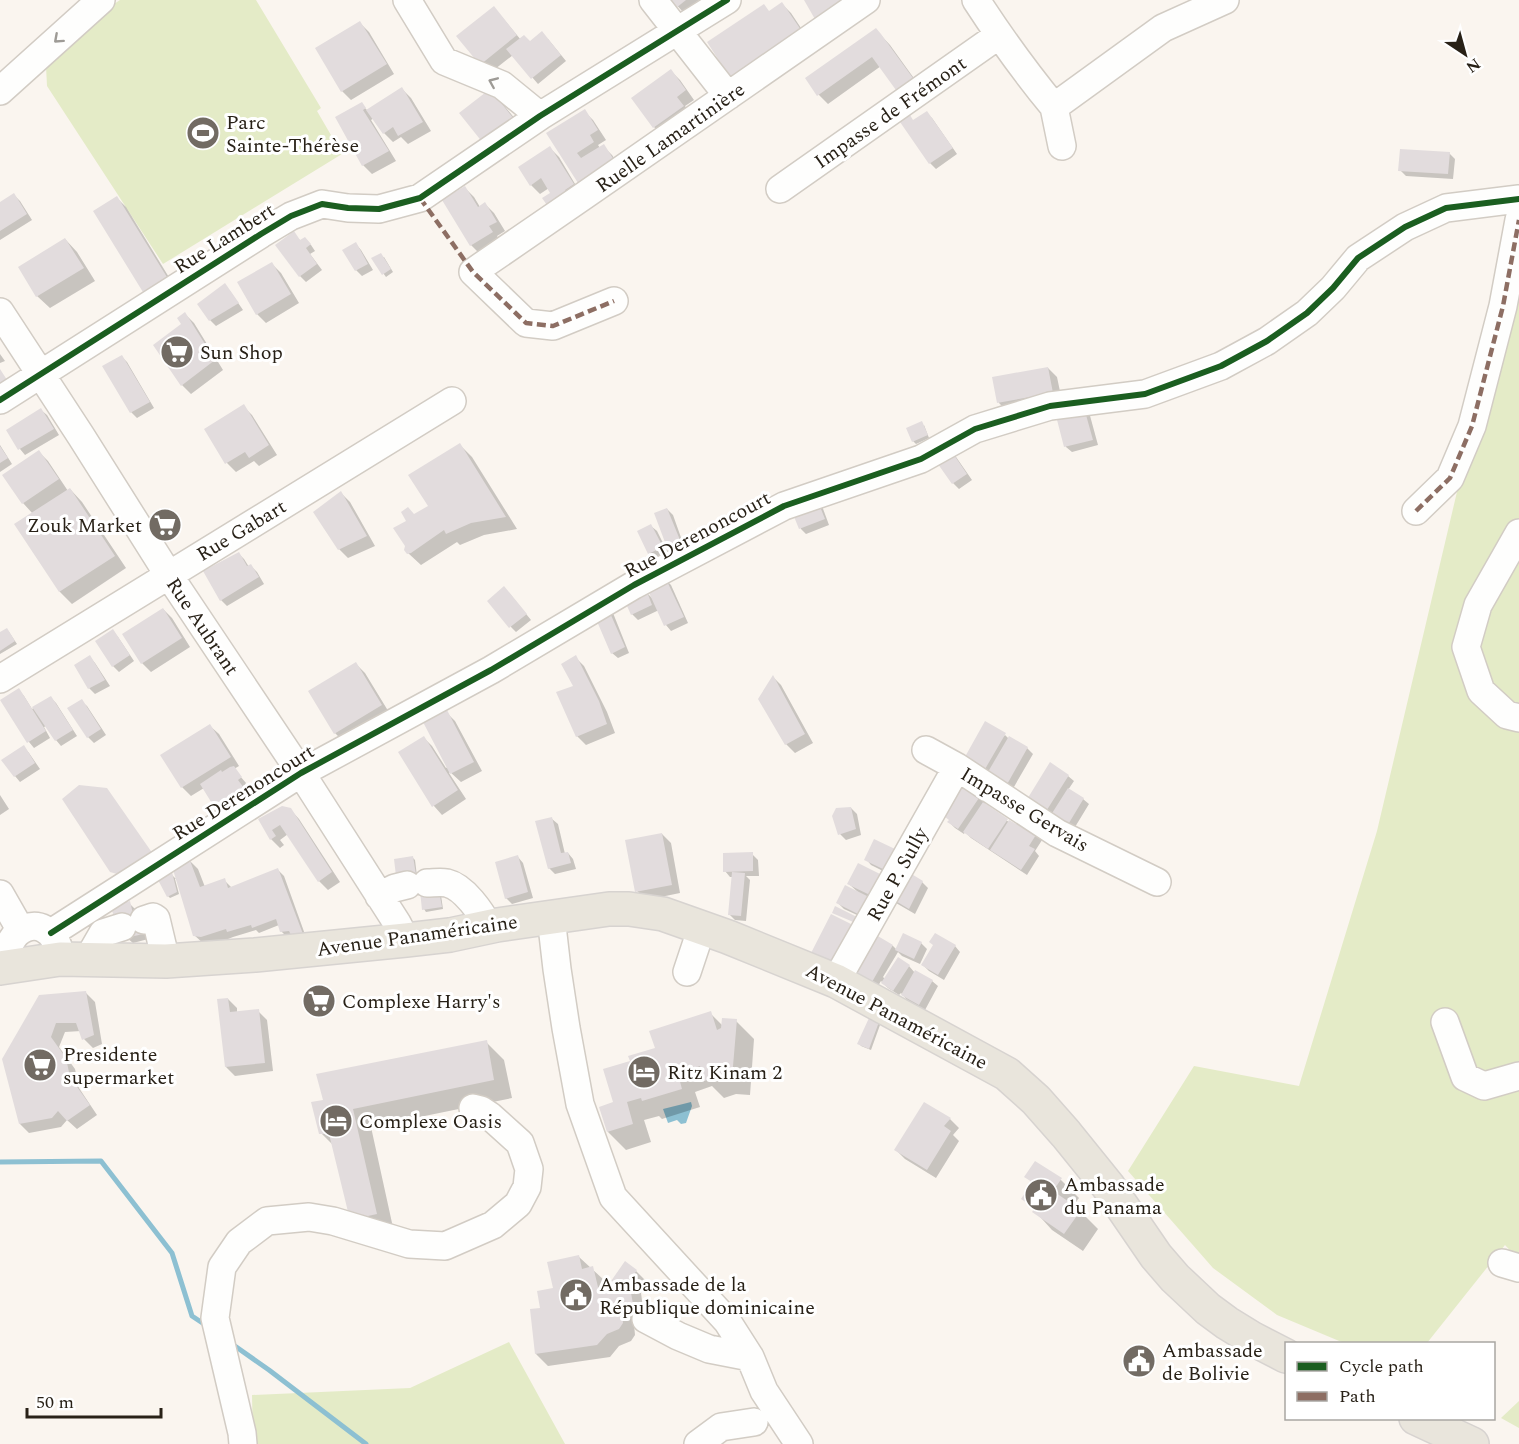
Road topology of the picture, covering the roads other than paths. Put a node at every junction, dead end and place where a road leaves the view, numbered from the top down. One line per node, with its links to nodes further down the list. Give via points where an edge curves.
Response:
1 (101, 0): 10 (street, one-way to 10)
2 (407, 0): 13 (street, one-way to 2, via 502,85 444,61)
3 (654, 0): 8 (street)
4 (727, 0): 8 (street, Rue Lambert)
5 (866, 0): 11 (street, Ruelle Lamartinière)
6 (976, 0): 9 (street)
7 (1225, 0): 12 (street, via 1163,28)
8 (678, 30): 11 (street); 13 (street, Rue Lambert)
9 (999, 35): 12 (street); 15 (street, Impasse de Frémont)
10 (0, 91)
11 (728, 96): 18 (street, Ruelle Lamartinière, via 473,272 526,323 553,326)
12 (1054, 107): 14 (street)
13 (540, 116): 20 (street, Rue Lambert, via 420,198 379,209 322,204 291,216)
14 (1062, 146)
15 (780, 189)
16 (1519, 199): 30 (street, Rue Derenoncourt, via 1446,208 1405,227 1358,258 1307,313 1221,366 1145,394 1050,406 975,429 921,459 784,506 634,585 490,670)
17 (1519, 220): 23 (street, via 1503,306 1472,426 1450,478)
18 (614, 300)
19 (0, 312): 20 (street, Rue Aubrant)
20 (40, 375): 21 (street, Rue Lambert); 25 (street, Rue Aubrant)
21 (0, 400)
22 (452, 401): 25 (street, Rue Gabart)
23 (1416, 511)
24 (1519, 533): 27 (street, via 1478,605 1466,647 1481,691 1508,715)
25 (168, 574): 26 (street, Rue Gabart); 30 (street, Rue Aubrant)
26 (0, 679)
27 (1519, 718)
28 (926, 750): 29 (street, Impasse Gervais)
29 (957, 767): 31 (street, Impasse Gervais, via 1057,833); 43 (street, Rue P. Sully)
30 (301, 773): 33 (street, Rue Aubrant); 39 (street, Rue Derenoncourt)
31 (1157, 882)
32 (0, 894): 37 (street)
33 (379, 896): 35 (street, via 395,888 447,883 474,904); 38 (street, Rue Aubrant)
34 (551, 917): 35 (main road, Avenue Panaméricaine); 36 (main road, Avenue Panaméricaine, via 629,909 663,914); 49 (street, via 580,1104 613,1197 727,1321)
35 (489, 927): 38 (main road, Avenue Panaméricaine)
36 (702, 927): 42 (street); 43 (main road, Avenue Panaméricaine)
37 (21, 929): 39 (street, via 45,929); 41 (street, via 10,937 5,948)
38 (406, 940): 40 (main road, Avenue Panaméricaine)
39 (66, 950): 40 (main road, Avenue Panaméricaine); 40 (street, via 153,917); 41 (main road, Avenue Panaméricaine)
40 (166, 961)
41 (4, 967)
42 (687, 972)
43 (836, 981): 48 (main road, Avenue Panaméricaine, via 1007,1074 1066,1134 1175,1278 1227,1323)
44 (1445, 1022): 45 (street, via 1465,1077 1484,1086)
45 (1519, 1076)
46 (473, 1108): 53 (street, via 490,1116 520,1143 529,1169 518,1204 493,1225 445,1245 433,1245 410,1244 309,1217 267,1221 239,1242 222,1267 215,1318)
47 (646, 1318): 49 (street, via 709,1348)
48 (1285, 1355)
49 (750, 1357): 50 (street)
50 (764, 1392): 52 (street, via 756,1403); 55 (street)
51 (1418, 1420): 56 (main road)
52 (756, 1433): 54 (street, via 721,1427)
53 (243, 1444)
54 (698, 1444)
55 (799, 1444)
56 (1472, 1444)

